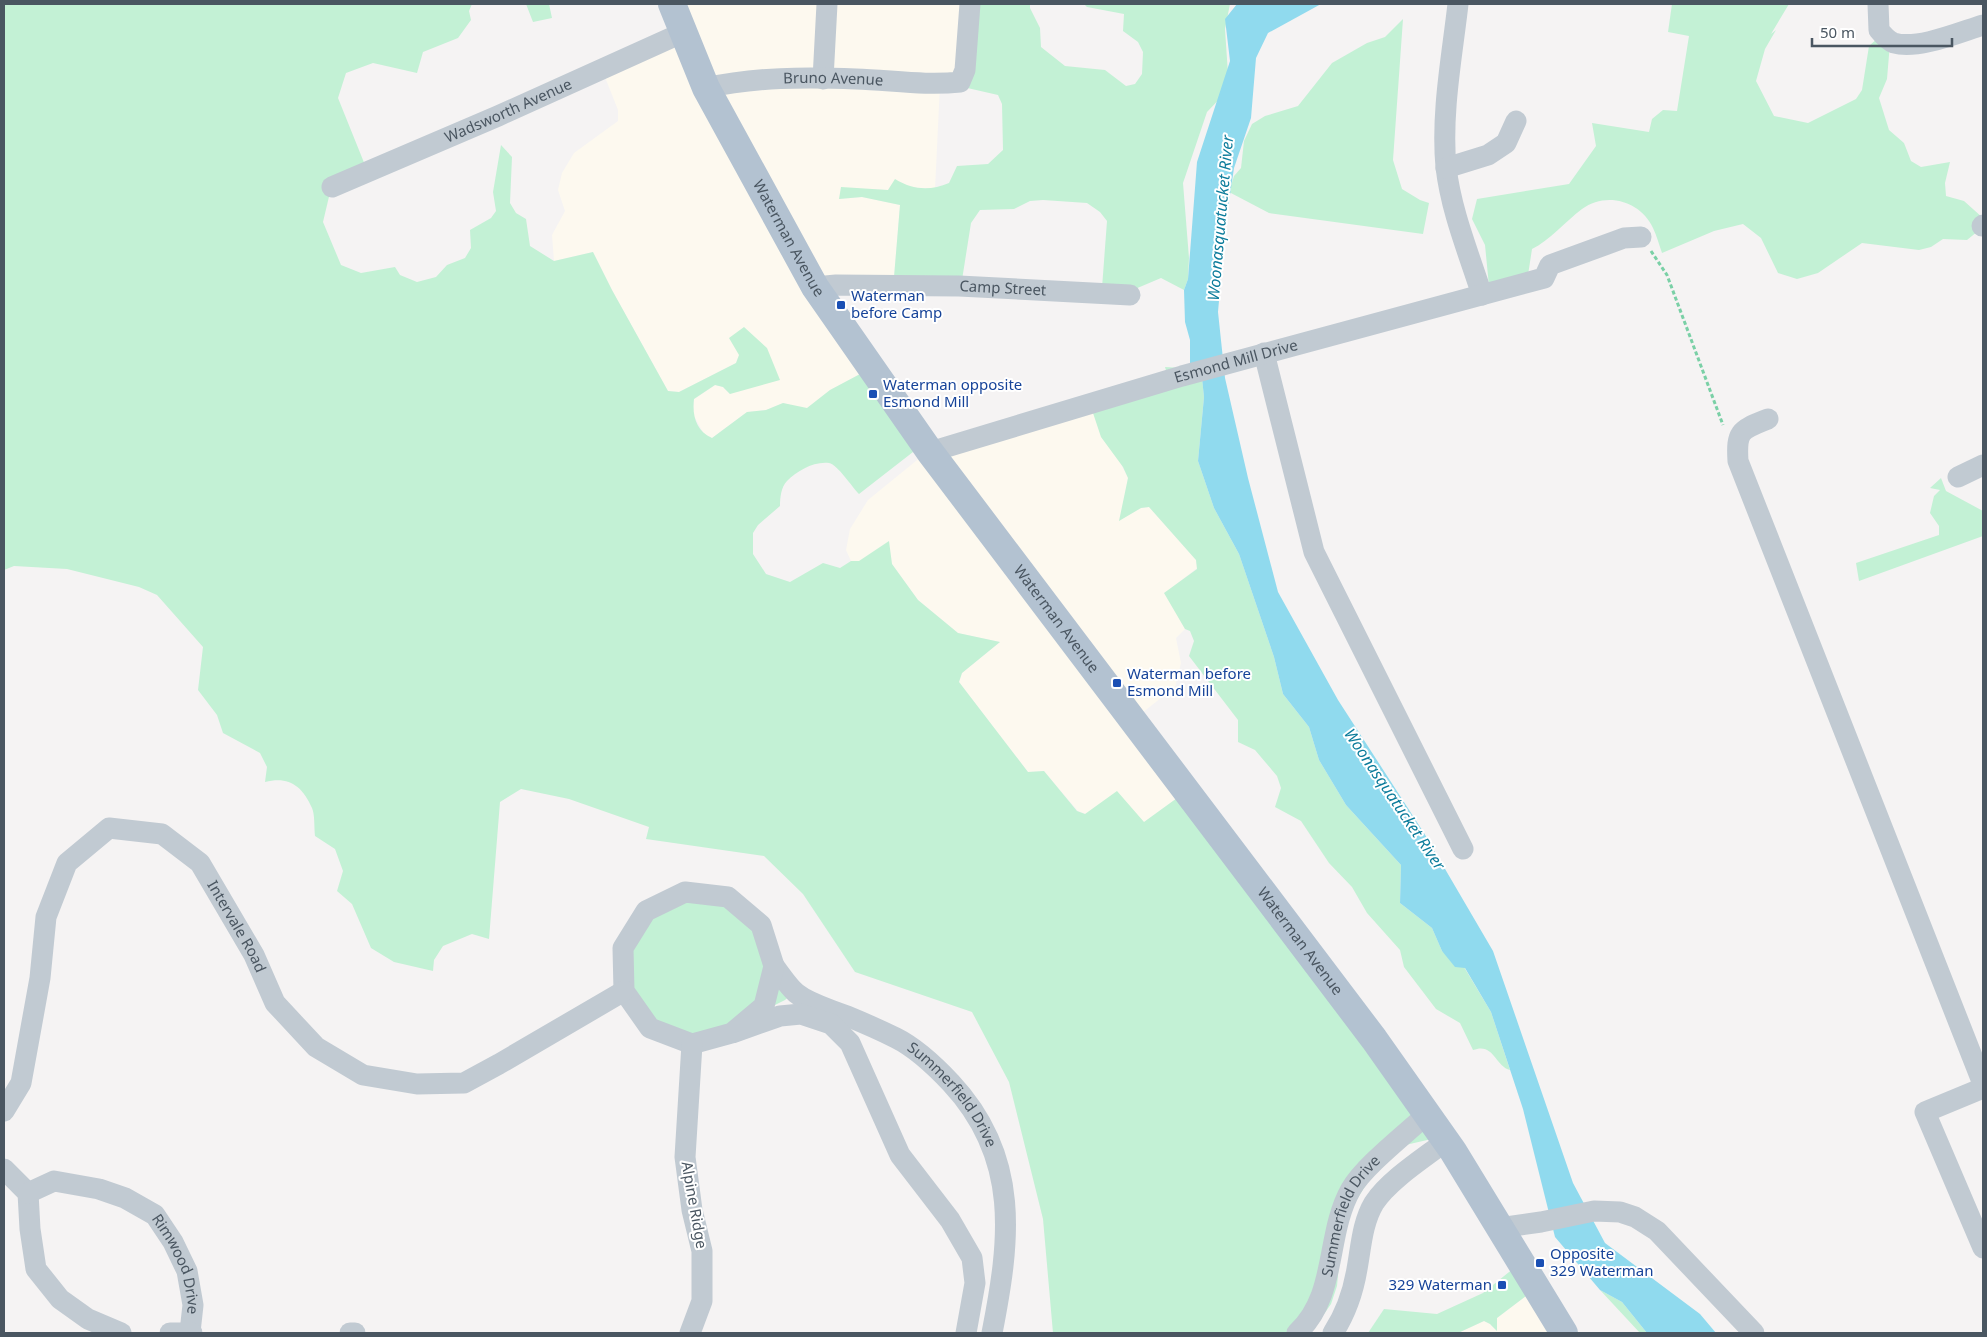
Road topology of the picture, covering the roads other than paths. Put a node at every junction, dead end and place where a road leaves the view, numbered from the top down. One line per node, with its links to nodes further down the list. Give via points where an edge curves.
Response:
1 (672, 4): 7 (main road, Waterman Avenue)
2 (827, 4): 8 (street)
3 (970, 4): 8 (street, Bruno Avenue, via 965,70 960,82)
4 (1458, 4): 11 (street, via 1445,128)
5 (1878, 4): 6 (street, via 1879,30 1893,42 1930,41)
6 (1983, 25)
7 (684, 32): 9 (main road, Waterman Avenue); 12 (street, Wadsworth Avenue)
8 (824, 79): 9 (street, Bruno Avenue, via 736,82)
9 (706, 88): 14 (main road, Waterman Avenue)
10 (1516, 121): 11 (street, via 1506,143 1488,155)
11 (1446, 168): 16 (street, via 1453,203)
12 (332, 186)
13 (1641, 237): 16 (street, Esmond Mill Drive, via 1624,238 1550,265 1544,278)
14 (815, 287): 15 (street, Camp Street, via 959,286); 19 (main road, Waterman Avenue)
15 (1130, 295)
16 (1482, 296): 17 (street, Esmond Mill Drive)
17 (1264, 353): 19 (street, Esmond Mill Drive); 22 (street, via 1314,552)
18 (1768, 419): 27 (street, via 1744,428 1737,442 1738,461)
19 (930, 452): 30 (main road, Waterman Avenue, via 1374,1039)
20 (1983, 465): 21 (street)
21 (1958, 476)
22 (1463, 849)
23 (774, 966): 24 (street, via 761,925 728,897 685,892 646,911 632,933 623,948); 25 (street, via 764,1006); 37 (street, Summerfield Drive, via 796,992 813,1004 898,1039 937,1067 964,1097 996,1158 1004,1190 1006,1249)
24 (624, 991): 26 (street, via 650,1028); 29 (street, Intervale Road, via 464,1083 417,1084 363,1075 316,1047 275,1003 254,955 200,863 162,834 109,828 67,863 46,917 40,978 21,1083)
25 (732, 1033): 26 (street); 36 (street, via 780,1016 801,1014 831,1024 850,1043 900,1155 950,1220 972,1258 975,1283)
26 (692, 1044): 42 (street, Alpine Ridge, via 685,1157 692,1210 702,1251 702,1301)
27 (1983, 1084)
28 (1983, 1088): 35 (street, via 1925,1112)
29 (4, 1111)
30 (1427, 1114): 31 (main road, Waterman Avenue); 45 (street, Summerfield Drive, via 1372,1164 1352,1188 1343,1208 1326,1286 1316,1310)
31 (1446, 1141): 34 (main road, Waterman Avenue); 46 (street, Summerfield Drive, via 1397,1178 1374,1203 1361,1240 1352,1294)
32 (4, 1169): 33 (street)
33 (28, 1193): 38 (street, via 36,1269 60,1298 88,1320); 39 (street, Rimwood Drive, via 54,1181 99,1189 125,1198 154,1215 186,1271 192,1305)
34 (1499, 1228): 47 (main road, Waterman Avenue); 48 (street, via 1594,1211 1620,1212 1635,1217 1658,1231)
35 (1983, 1248)
36 (972, 1303): 37 (street); 43 (street)
37 (997, 1304): 44 (street, Summerfield Drive)
38 (121, 1333)
39 (184, 1333)
40 (350, 1333): 41 (street)
41 (355, 1333)
42 (690, 1333)
43 (966, 1333)
44 (992, 1333)
45 (1297, 1333)
46 (1333, 1333)
47 (1564, 1333)
48 (1754, 1333)

